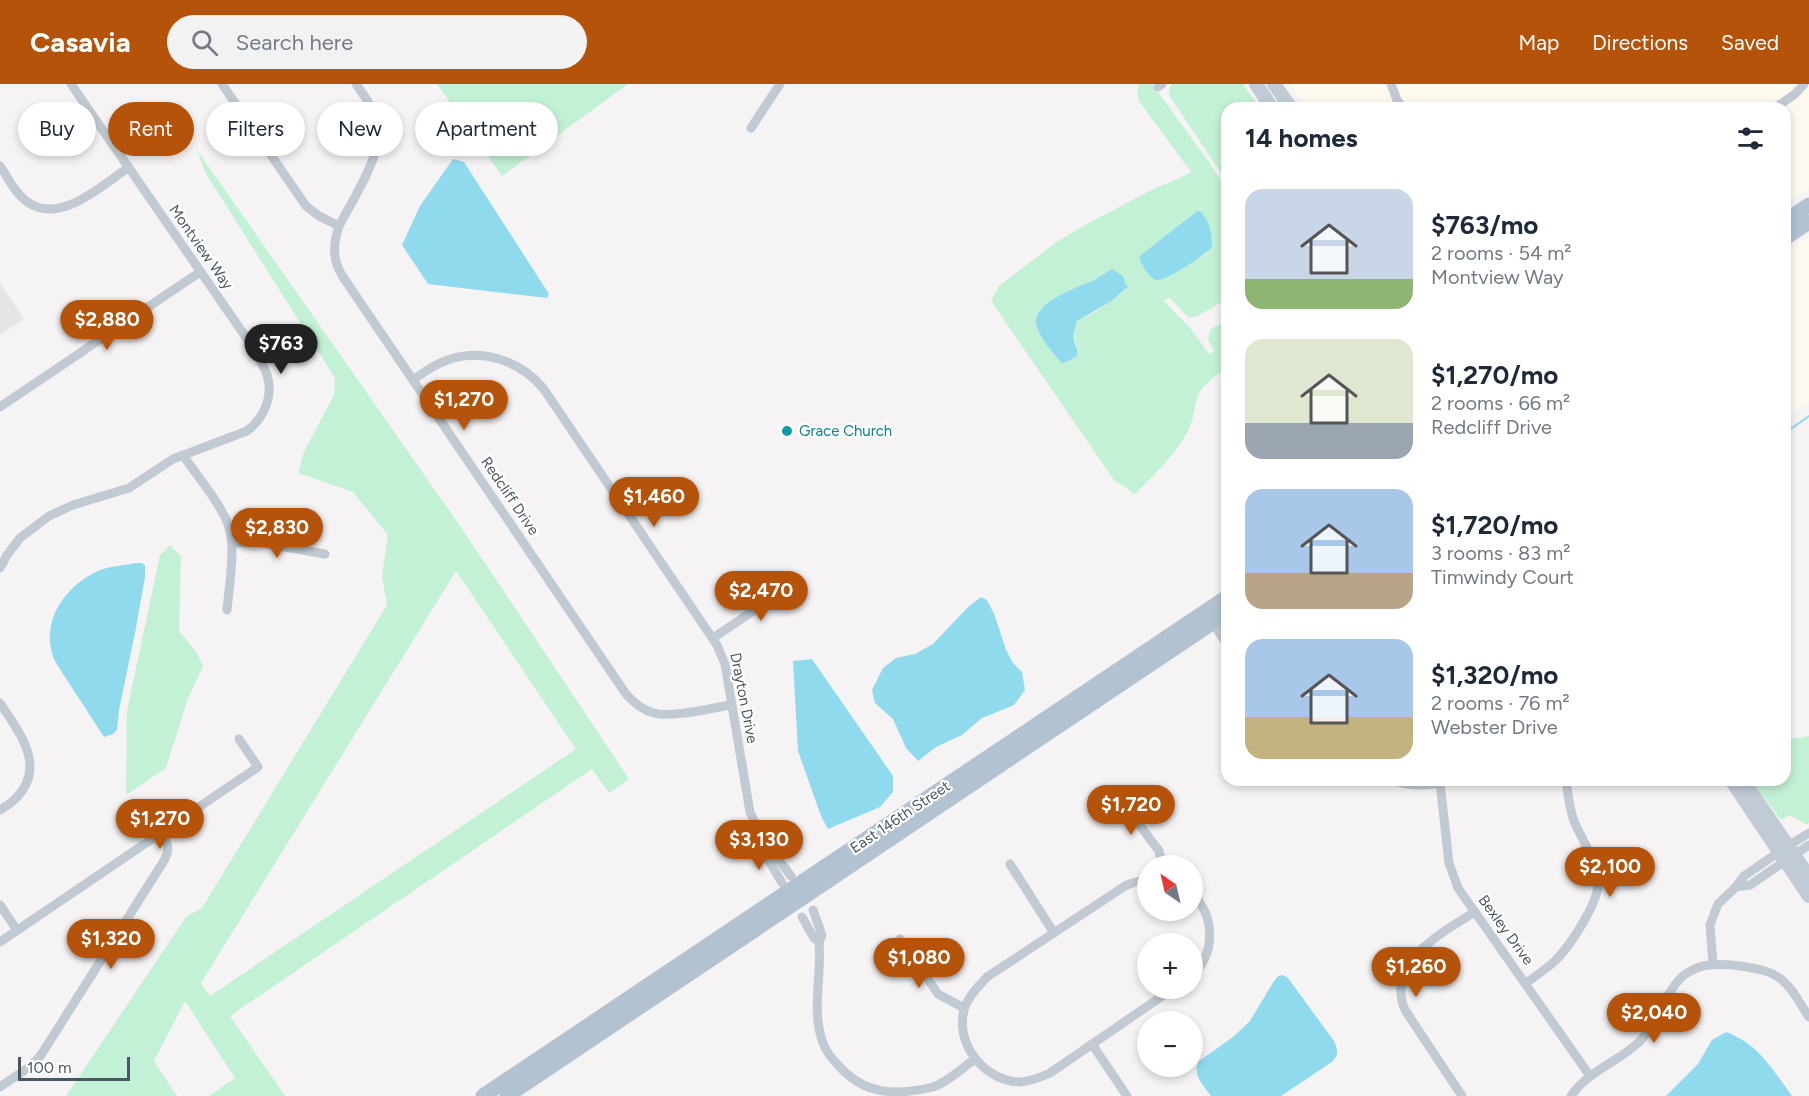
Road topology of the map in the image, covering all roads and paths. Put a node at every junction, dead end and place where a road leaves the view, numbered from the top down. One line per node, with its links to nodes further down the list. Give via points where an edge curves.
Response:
1 (71, 84): 15 (street, Montview Way)
2 (222, 84): 19 (street, via 306,206)
3 (356, 84): 19 (street, Redcliff Drive, via 375,114 379,141)
4 (780, 84): 13 (street)
5 (1256, 84): 9 (main road)
6 (1274, 84): 10 (main road)
7 (1391, 84): 11 (street)
8 (1804, 84): 12 (street)
9 (1268, 102)
10 (1286, 102)
11 (1398, 102)
12 (1784, 102)
13 (751, 128)
14 (0, 166): 15 (street, via 27,202 56,210)
15 (128, 168): 21 (street, Montview Way)
16 (1809, 206): 17 (main road)
17 (1791, 217)
18 (1809, 222): 20 (main road)
19 (339, 226): 22 (street, Redcliff Drive, via 334,250 339,271)
20 (1791, 234)
21 (200, 272): 23 (street); 24 (street, Montview Way, via 254,349 267,374 269,393 263,414 247,431)
22 (413, 380): 33 (street, Drayton Drive, via 444,361 476,355 506,361 535,380); 35 (street, Redcliff Drive, via 631,700 644,709 664,714)
23 (0, 406)
24 (183, 455): 25 (street, via 227,521); 26 (street, Montview Way, via 129,488 49,516)
25 (232, 543): 27 (street, via 257,542); 30 (street)
26 (4, 552): 28 (street, Montview Way)
27 (325, 554)
28 (0, 568)
29 (794, 584): 33 (street)
30 (227, 610)
31 (1220, 617): 32 (street, via 1216,628); 75 (main road, East 146th Street); 76 (main road, East 146th Street)
32 (1221, 635)
33 (713, 638): 35 (street, Drayton Drive, via 725,664)
34 (0, 703): 42 (street, via 26,742 30,771 15,799)
35 (731, 705): 46 (street, Drayton Drive, via 748,804)
36 (239, 739): 43 (street, via 258,767)
37 (1440, 786): 58 (street, Bexley Drive, via 1451,873)
38 (1567, 786): 67 (street, via 1570,809 1594,865 1597,891 1589,912 1562,953)
39 (1736, 786): 47 (main road)
40 (1747, 786): 47 (main road)
41 (1119, 798): 48 (street)
42 (0, 810)
43 (161, 833): 60 (street); 74 (street, via 169,847 165,859 41,1055)
44 (1809, 833): 47 (street)
45 (1809, 845): 47 (street)
46 (767, 849): 50 (street, Drayton Drive); 53 (street, Drayton Drive, via 768,859)
47 (1787, 854): 51 (main road); 54 (main road); 66 (street, via 1750,885 1736,887 1722,898 1710,925)
48 (1159, 855)
49 (1010, 864): 61 (street)
50 (791, 876)
51 (1809, 877)
52 (1137, 882): 61 (street)
53 (782, 883)
54 (1809, 896)
55 (0, 905): 60 (street)
56 (1203, 908): 65 (street, via 1209,925 1209,945)
57 (813, 910): 64 (street, via 822,935)
58 (1475, 912): 67 (street, Bexley Drive); 78 (street, via 1422,949 1401,981 1405,1010)
59 (802, 917): 64 (street)
60 (17, 930): 63 (street)
61 (1054, 933): 69 (street, via 987,977)
62 (900, 939): 69 (street, via 938,993)
63 (0, 942)
64 (819, 942): 72 (street, via 818,1015 823,1043 849,1078 867,1090 906,1094 936,1086)
65 (1203, 962)
66 (1713, 964): 70 (street, via 1759,969 1778,976); 73 (street, via 1679,979 1640,1041)
67 (1526, 983): 73 (street, Bexley Drive)
68 (1158, 999): 71 (street)
69 (964, 1008): 72 (street, via 964,1033)
70 (1809, 1017)
71 (1092, 1044): 72 (street, via 1050,1072 1026,1082 996,1076); 77 (street)
72 (975, 1059)
73 (1590, 1076): 79 (street)
74 (0, 1087)
75 (483, 1096)
76 (507, 1096)
77 (1127, 1096)
78 (1462, 1096)
79 (1571, 1096)

